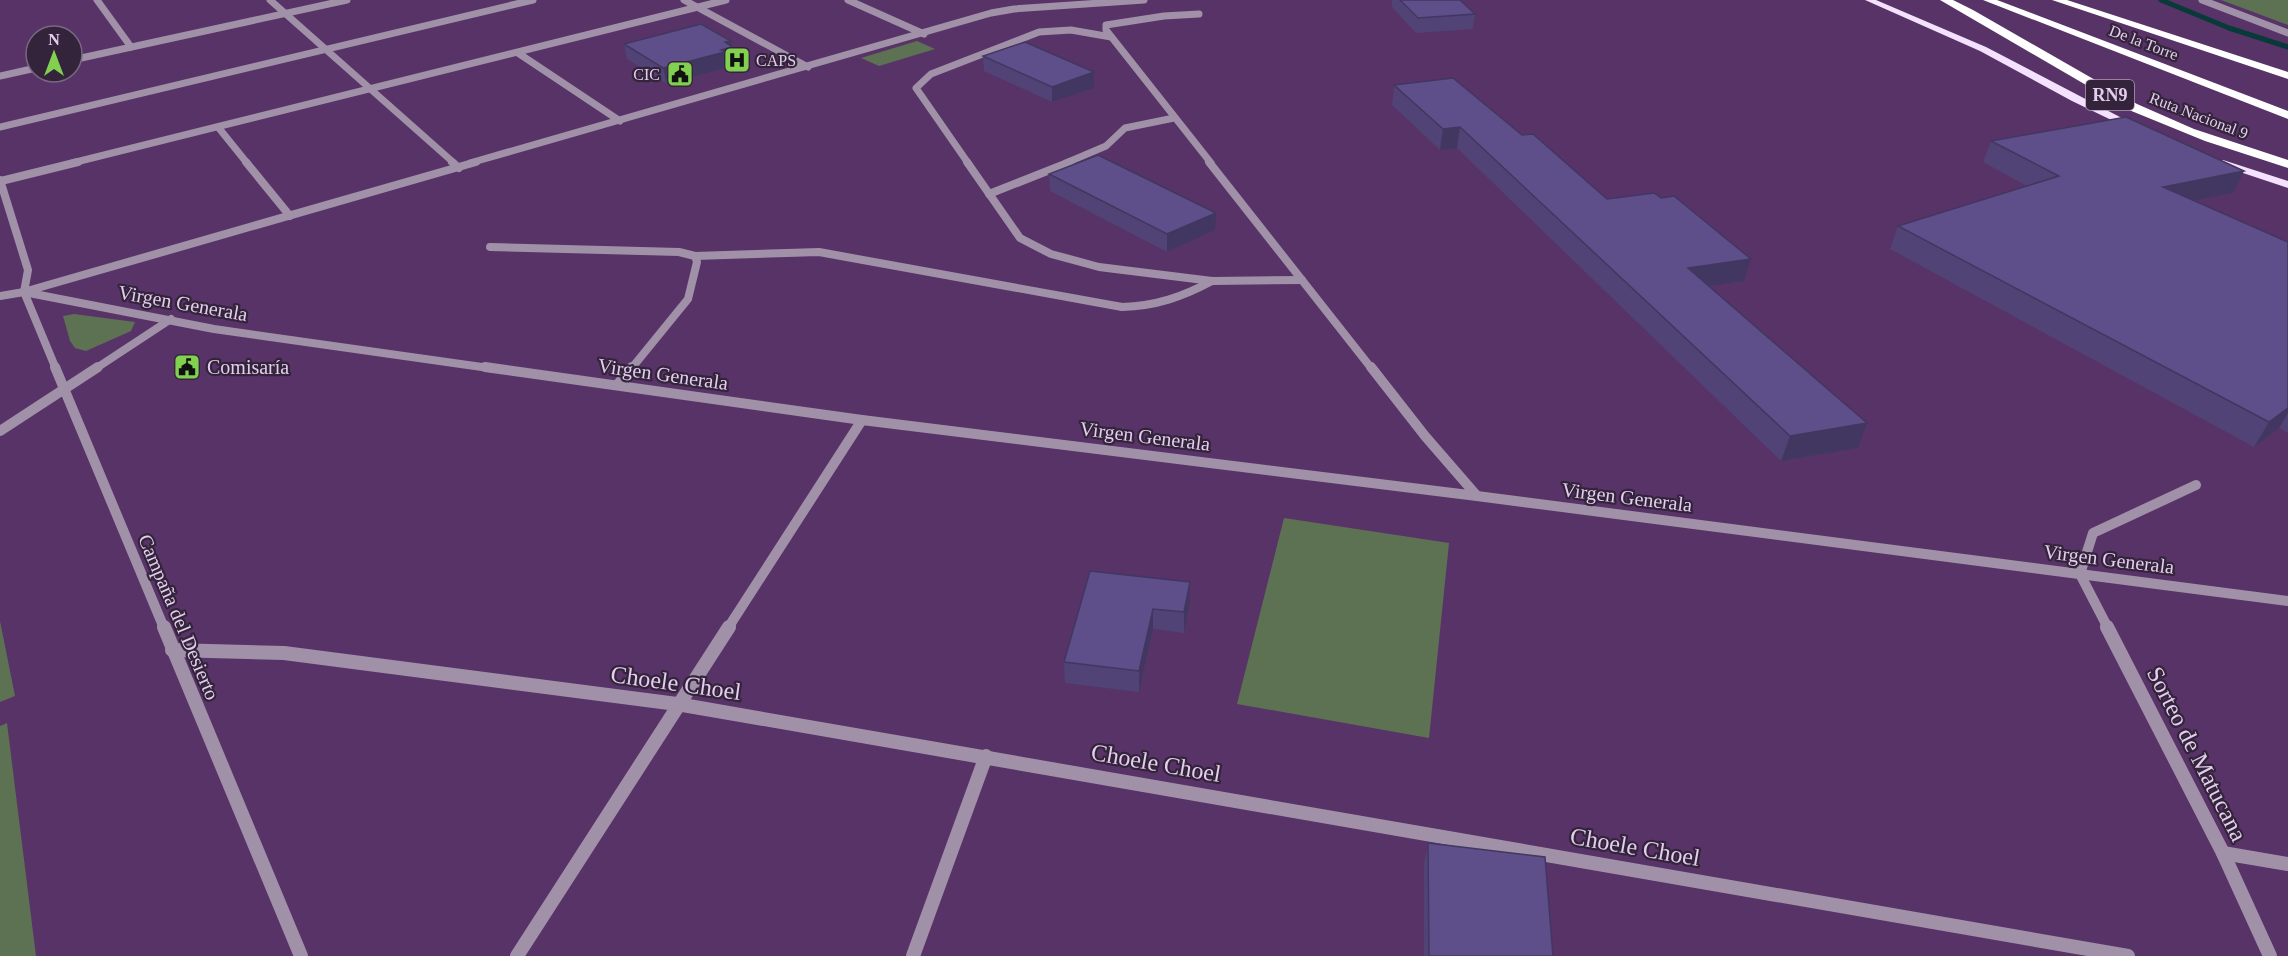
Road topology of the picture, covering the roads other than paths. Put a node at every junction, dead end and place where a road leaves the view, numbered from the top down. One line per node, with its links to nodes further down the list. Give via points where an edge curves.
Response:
1 (97, 0): 24 (street)
2 (270, 0): 19 (street)
3 (347, 0): 19 (street)
4 (532, 0): 25 (street)
5 (684, 0): 16 (street)
6 (726, 0): 16 (street)
7 (848, 0): 22 (street)
8 (1031, 0): 18 (street)
9 (1144, 0): 15 (street)
10 (1869, 0): 39 (main road, via 1983,49)
11 (1945, 0): 41 (highway, Ruta Nacional 9 / RN9, via 2133,107 2220,143)
12 (1988, 0): 34 (highway, De la Torre)
13 (2057, 0): 17 (highway)
14 (2202, 0): 21 (street)
15 (1063, 3): 18 (street)
16 (698, 7): 26 (street); 28 (street)
17 (2090, 12): 31 (highway); 32 (highway, De la Torre)
18 (991, 13): 22 (street)
19 (285, 14): 24 (street); 25 (street)
20 (1199, 14): 23 (street, via 1106,25)
21 (2288, 33)
22 (924, 34): 28 (street)
23 (1110, 37): 35 (street); 45 (street, via 1071,30 1039,32 931,74 916,88)
24 (131, 47): 27 (street)
25 (325, 49): 33 (street); 37 (street)
26 (518, 52): 33 (street); 36 (street)
27 (84, 57)
28 (808, 67): 36 (street)
29 (24, 71): 30 (street)
30 (0, 76)
31 (2288, 76)
32 (2288, 87)
33 (371, 90): 38 (street); 42 (street)
34 (2288, 115)
35 (1174, 118): 45 (street, via 1125,128 1097,152); 49 (street)
36 (620, 121): 42 (street)
37 (0, 127)
38 (218, 127): 43 (street); 46 (street)
39 (2148, 133)
40 (2213, 159): 44 (main road)
41 (2288, 164)
42 (459, 168): 46 (street)
43 (0, 181): 51 (street, via 28,270)
44 (2288, 185)
45 (989, 194): 50 (street, via 1020,238 1051,254 1099,267)
46 (290, 216): 51 (street)
47 (490, 247): 48 (street, via 679,252)
48 (695, 256): 50 (street, via 819,252 1122,308 1171,303); 54 (street, via 688,299)
49 (1302, 280): 50 (street); 59 (street)
50 (1212, 281)
51 (24, 292): 52 (street, Virgen Generala); 53 (street, Virgen Generala); 55 (street, Campaña del Desierto)
52 (0, 296)
53 (171, 319): 54 (street, Virgen Generala, via 214,329); 55 (street)
54 (617, 385): 56 (street, Virgen Generala)
55 (64, 388): 57 (street); 62 (street, Campaña del Desierto)
56 (862, 420): 59 (street, Virgen Generala); 63 (street)
57 (0, 430)
58 (2196, 485): 60 (street, via 2093,533)
59 (1477, 496): 60 (street, Virgen Generala)
60 (2080, 573): 61 (street, Virgen Generala); 65 (street, Sorteo de Matucana)
61 (2288, 601)
62 (172, 650): 63 (street, Choele Choel, via 284,653); 67 (street, Campaña del Desierto)
63 (677, 704): 64 (street, Choele Choel); 68 (street)
64 (986, 756): 69 (street); 70 (street, Choele Choel)
65 (2223, 854): 66 (street); 71 (street, Sorteo de Matucana)
66 (2288, 864)
67 (301, 956)
68 (517, 956)
69 (913, 956)
70 (2128, 956)
71 (2270, 956)

